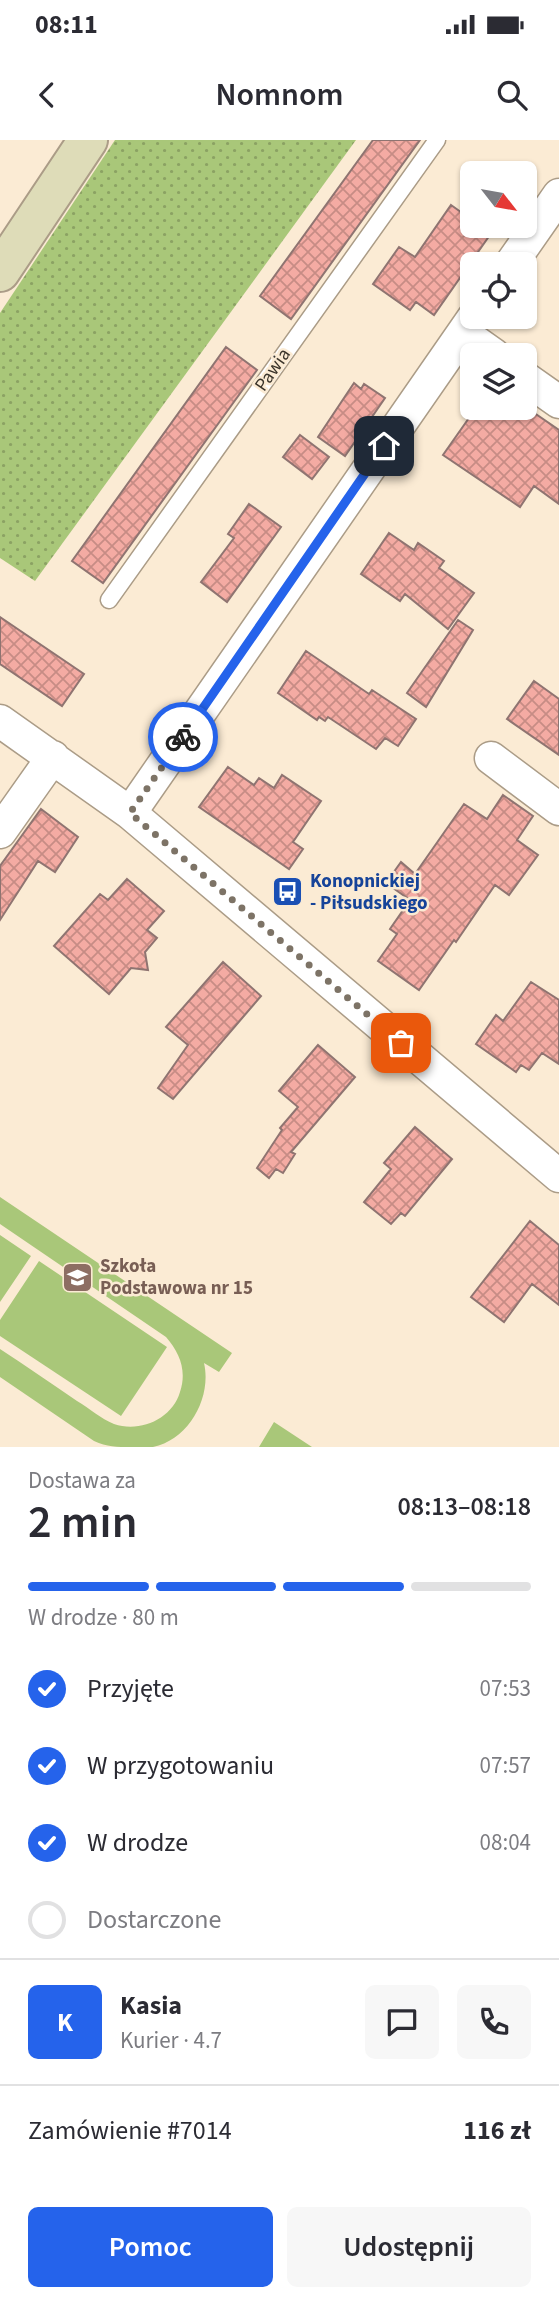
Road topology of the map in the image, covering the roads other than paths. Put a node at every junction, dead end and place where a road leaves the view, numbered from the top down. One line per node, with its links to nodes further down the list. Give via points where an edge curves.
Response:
1 (88, 140): 5 (main road)
2 (437, 140): 11 (lane, Pawia)
3 (559, 195): 4 (street)
4 (519, 252)
5 (0, 272)
6 (466, 329): 16 (street)
7 (472, 329): 8 (street)
8 (484, 343)
9 (537, 386): 10 (street)
10 (559, 402)
11 (109, 600)
12 (0, 721): 13 (street)
13 (52, 757): 16 (street); 17 (street)
14 (491, 758): 15 (street)
15 (559, 809)
16 (130, 813): 18 (street)
17 (0, 832)
18 (559, 1176)

